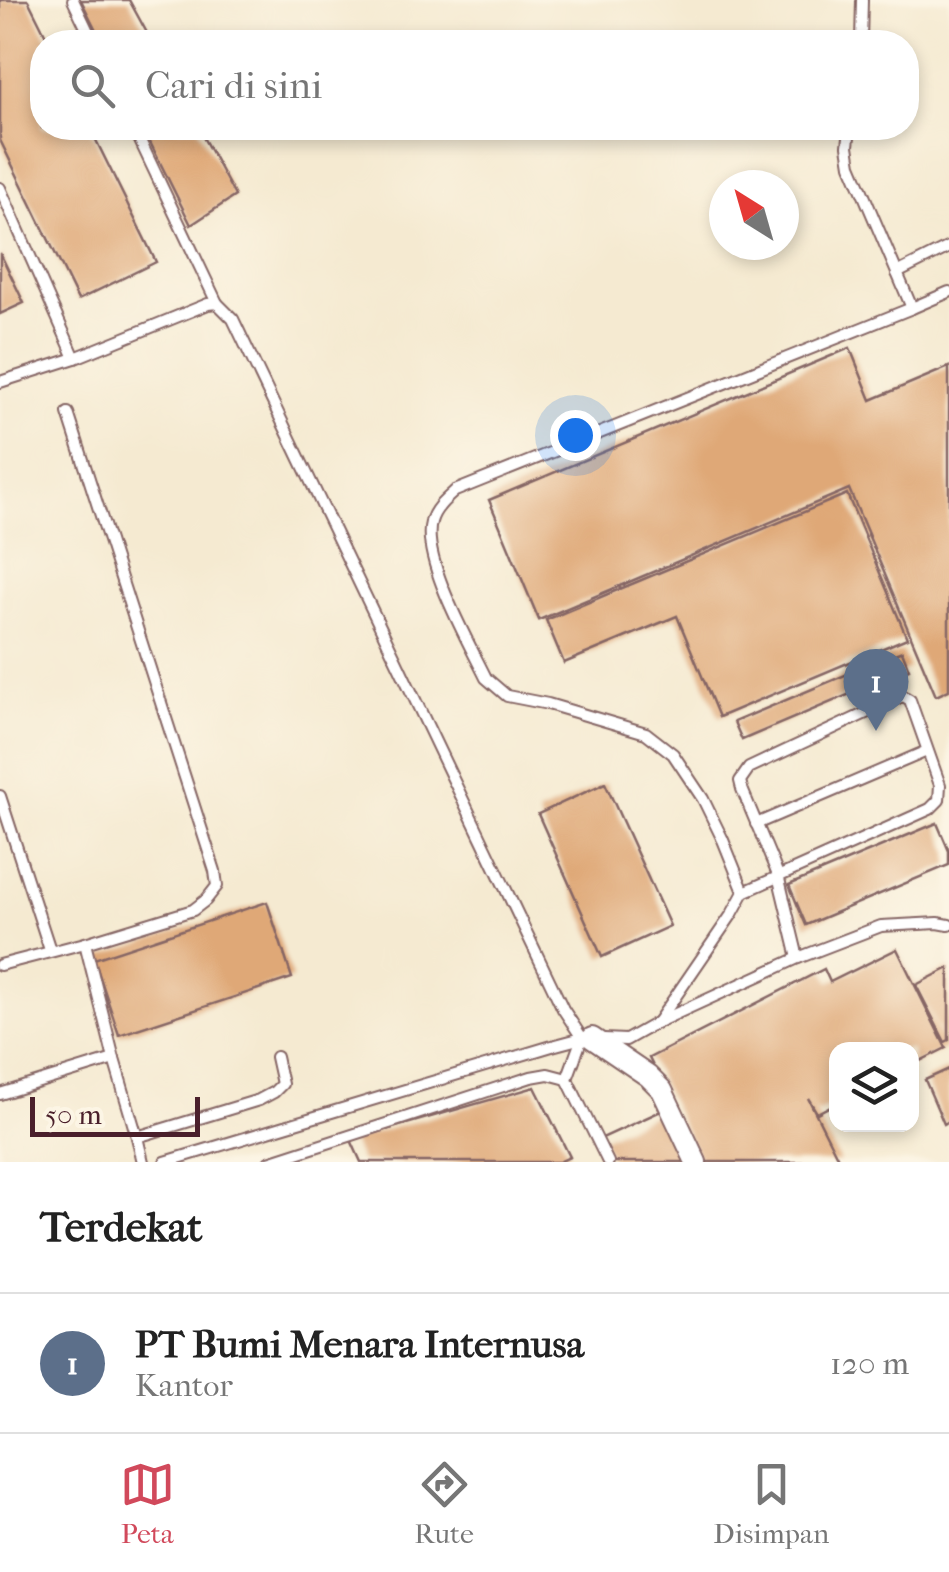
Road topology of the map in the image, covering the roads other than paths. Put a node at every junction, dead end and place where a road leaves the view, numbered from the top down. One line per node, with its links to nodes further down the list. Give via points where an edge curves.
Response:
1 (73, 0): 3 (lane)
2 (862, 0): 4 (lane)
3 (87, 30)
4 (861, 30)
5 (140, 140): 11 (lane)
6 (849, 140): 9 (lane, via 851,165)
7 (0, 188): 13 (lane)
8 (949, 247): 9 (lane)
9 (897, 273): 12 (lane)
10 (949, 292): 12 (lane)
11 (217, 304): 13 (lane); 27 (lane, via 233,319 562,1009)
12 (912, 308): 20 (lane, via 455,491 430,522 436,568 486,678 507,696 659,742 702,799)
13 (75, 358): 14 (lane)
14 (0, 382)
15 (68, 413): 22 (lane, via 216,886 193,910)
16 (928, 751): 18 (lane); 18 (lane, via 903,696 749,768 740,781); 19 (lane, via 940,785 930,809)
17 (0, 796): 23 (lane)
18 (756, 824): 19 (lane)
19 (778, 876): 20 (lane); 24 (lane)
20 (744, 892): 26 (lane)
21 (949, 925): 24 (lane, via 881,926)
22 (84, 943): 23 (lane); 29 (lane)
23 (50, 950): 25 (lane)
24 (798, 958): 26 (lane)
25 (0, 965)
26 (658, 1022): 27 (lane, via 626,1040)
27 (588, 1038): 30 (lane); 34 (lane); 37 (street, via 662,1090)
28 (276, 1058): 32 (lane, via 282,1084 274,1092)
29 (114, 1059): 31 (lane); 32 (lane)
30 (567, 1080): 35 (lane, via 532,1077); 36 (lane)
31 (0, 1094)
32 (137, 1137): 33 (lane)
33 (143, 1162)
34 (166, 1162)
35 (269, 1162)
36 (608, 1162)
37 (696, 1162)

